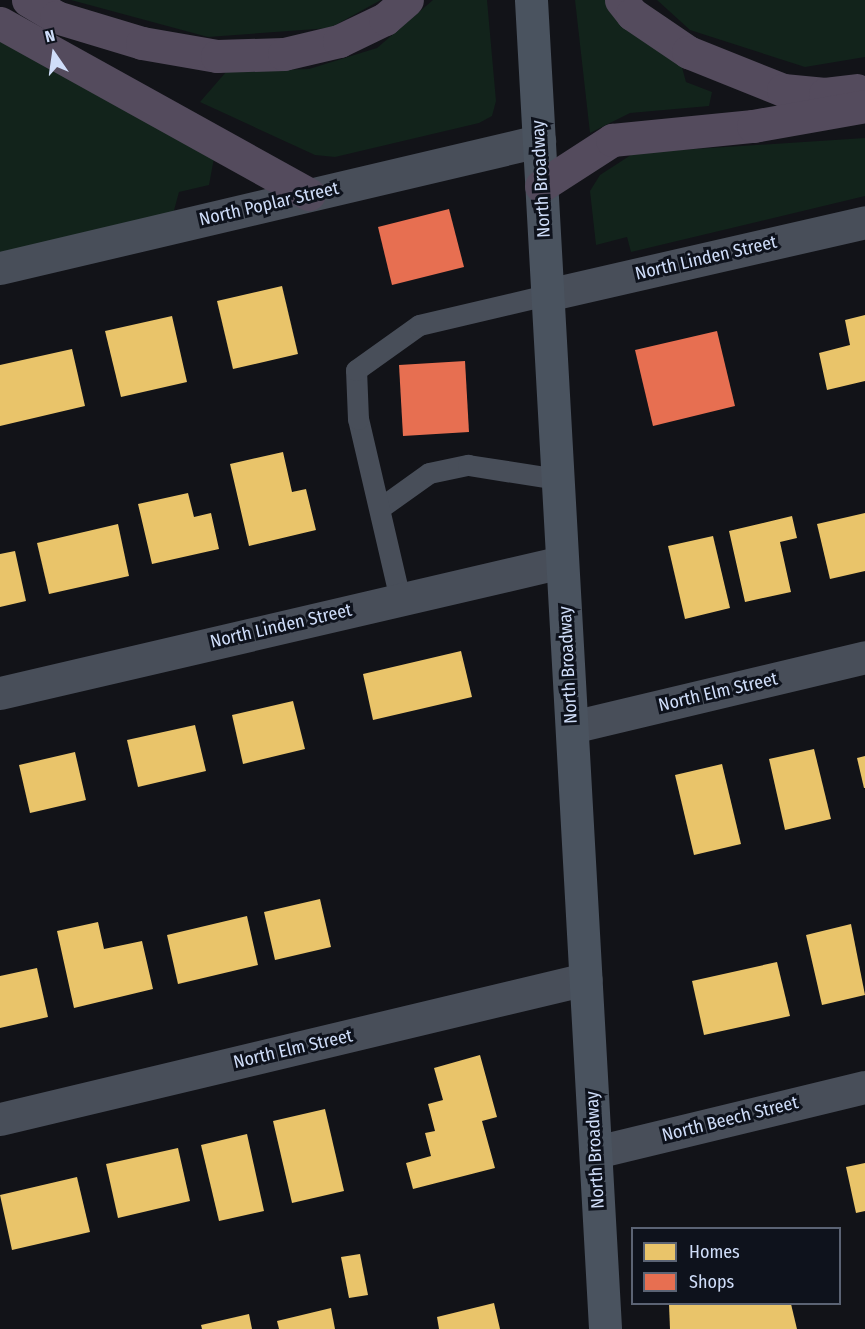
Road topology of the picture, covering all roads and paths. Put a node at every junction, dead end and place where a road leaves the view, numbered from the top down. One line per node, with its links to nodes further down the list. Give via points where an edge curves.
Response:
1 (28, 0): 2 (highway, via 56,17 142,43 217,56 284,54 339,41 385,19)
2 (407, 0)
3 (531, 0): 8 (main road, North Broadway)
4 (621, 0): 6 (highway, via 632,14 688,51 783,90 825,94)
5 (0, 23): 10 (highway)
6 (865, 89)
7 (865, 106): 9 (highway, via 753,126 612,140)
8 (539, 141): 9 (main road, North Broadway); 10 (street, North Poplar Street)
9 (541, 186): 13 (main road, North Broadway)
10 (309, 194): 12 (street, North Poplar Street)
11 (865, 222): 13 (street, North Linden Street)
12 (0, 268)
13 (547, 295): 14 (main road, North Broadway); 15 (lane, via 419,325 356,370 357,395)
14 (558, 479): 15 (lane, via 468,465 429,473); 16 (main road, North Broadway)
15 (380, 508): 17 (lane)
16 (562, 562): 17 (street, North Linden Street); 20 (main road, North Broadway)
17 (400, 599): 19 (street, North Linden Street)
18 (865, 657): 20 (street, North Elm Street)
19 (0, 693)
20 (572, 728): 21 (main road, North Broadway)
21 (586, 979): 23 (street, North Elm Street); 24 (main road, North Broadway)
22 (865, 1087): 24 (street, North Beech Street)
23 (0, 1119)
24 (596, 1152): 25 (main road, North Broadway)
25 (605, 1329)

